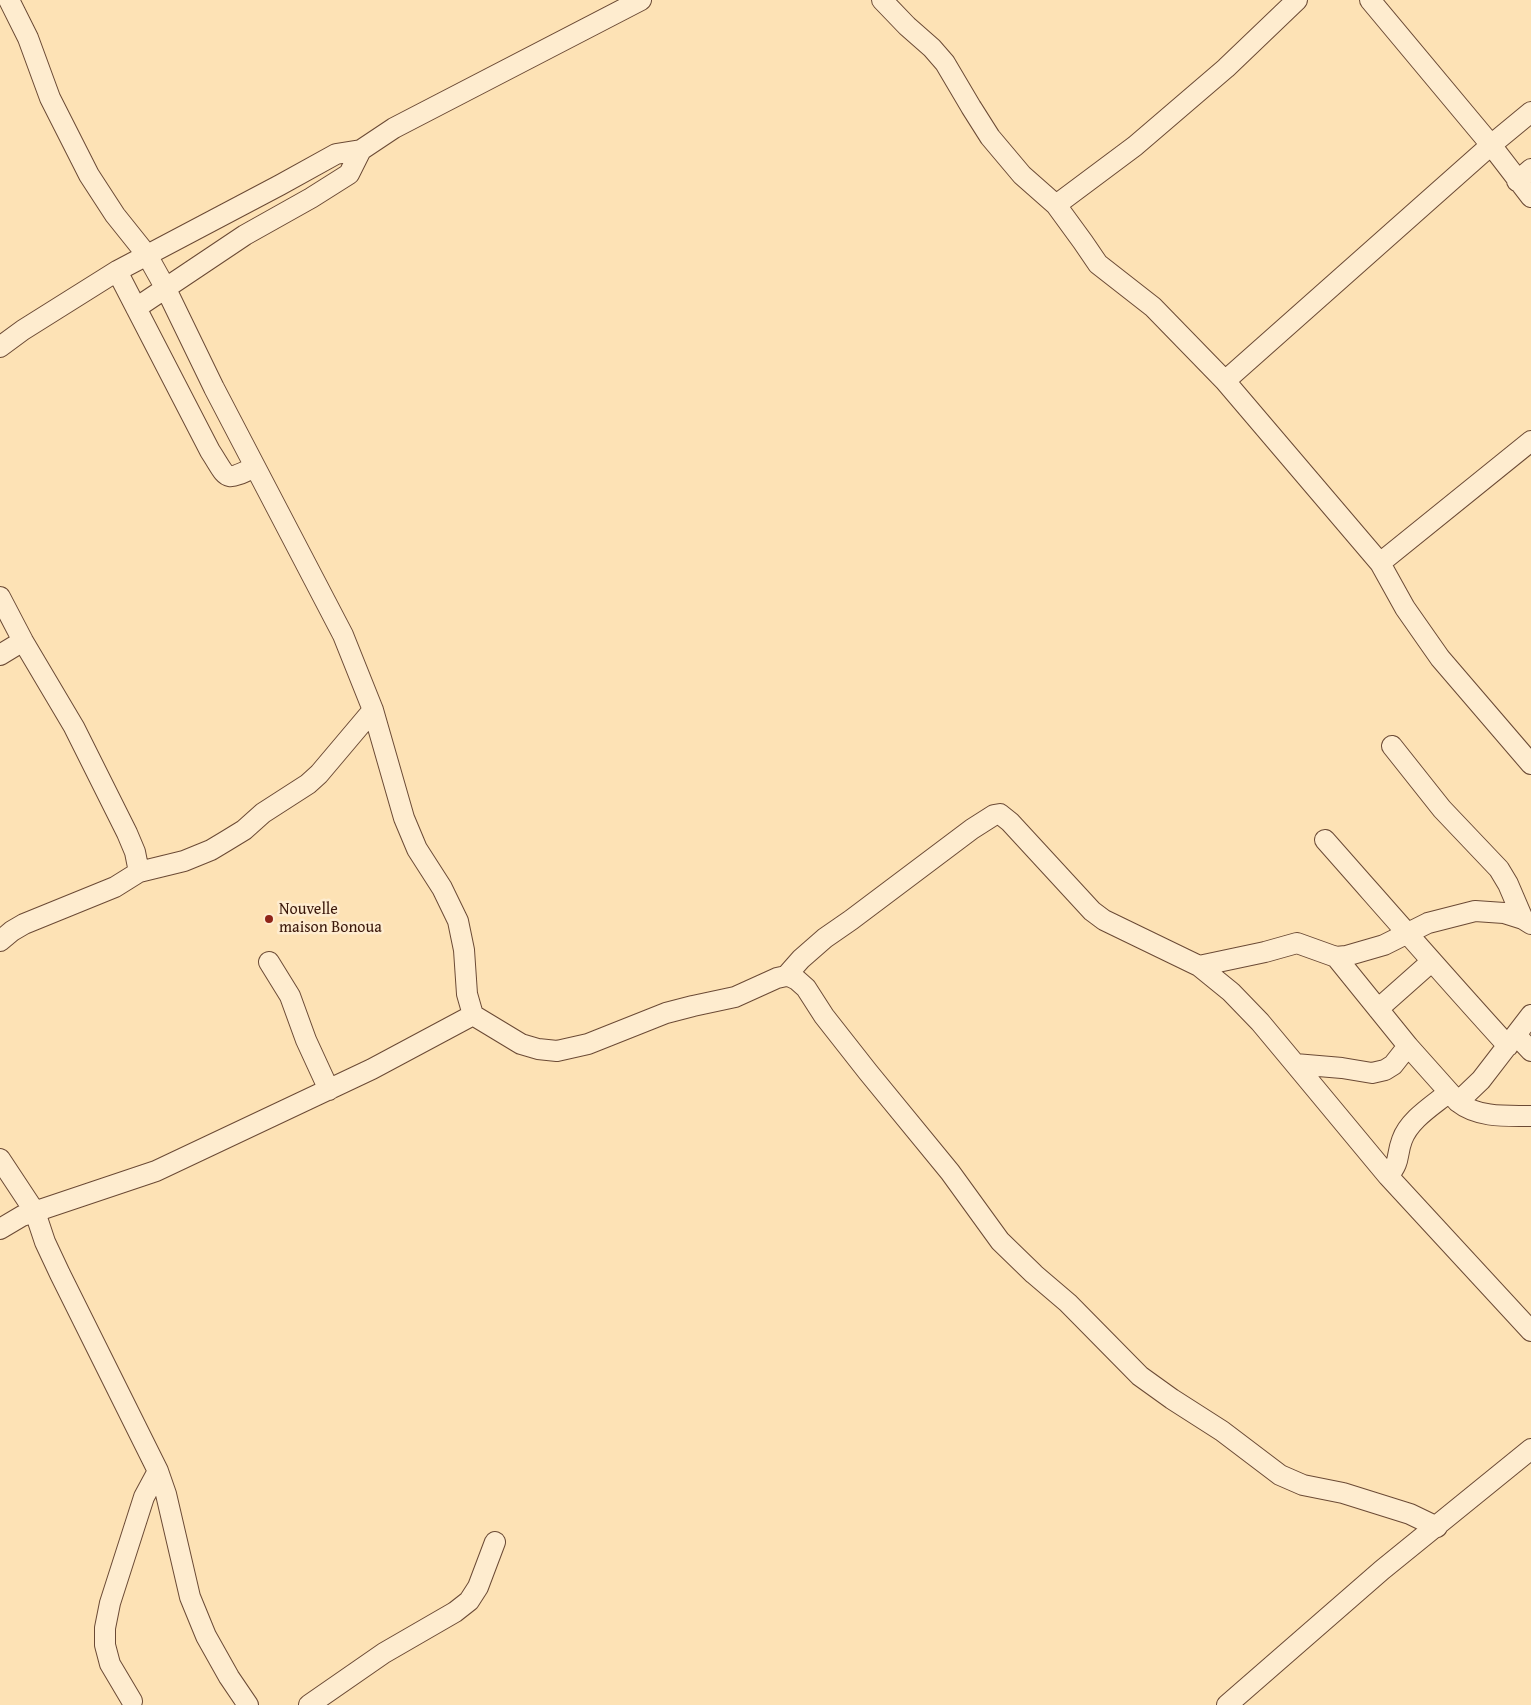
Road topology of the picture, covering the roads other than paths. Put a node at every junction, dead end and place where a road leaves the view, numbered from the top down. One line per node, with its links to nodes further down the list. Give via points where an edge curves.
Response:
1 (10, 0): 12 (street, via 50,98 89,175)
2 (641, 0): 8 (street, via 394,128)
3 (882, 0): 11 (street, via 945,63 990,137 1022,175)
4 (1297, 0): 11 (street, via 1226,68 1135,146)
5 (1370, 0): 7 (street)
6 (1531, 112): 7 (street)
7 (1491, 145): 9 (street); 17 (street)
8 (361, 150): 12 (street, via 336,154); 14 (street, via 349,174 245,236)
9 (1524, 175): 10 (street)
10 (1531, 197)
11 (1056, 205): 17 (street, via 1098,264 1153,307)
12 (147, 255): 13 (street); 14 (street)
13 (116, 270): 15 (street); 16 (street)
14 (166, 289): 15 (street); 18 (street)
15 (136, 308): 19 (street)
16 (0, 347)
17 (1225, 381): 22 (street)
18 (214, 388): 19 (street); 21 (street)
19 (186, 405): 21 (street, via 210,452 227,476 233,477)
20 (1531, 441): 22 (street)
21 (255, 467): 26 (street, via 342,635)
22 (1380, 563): 28 (street, via 1405,608 1440,658)
23 (0, 597): 24 (street)
24 (24, 642): 25 (street); 30 (street, via 74,727 127,833)
25 (0, 655)
26 (373, 710): 30 (street, via 319,774 244,830 211,850 184,861); 40 (street, via 404,818 417,849 458,921 467,994)
27 (1392, 746): 31 (street, via 1442,809 1499,869)
28 (1531, 764)
29 (1325, 840): 32 (street)
30 (139, 872): 33 (street, via 115,887 24,924)
31 (1527, 922): 32 (street, via 1504,914 1475,911 1428,922)
32 (1408, 933): 34 (street, via 1384,945); 36 (street)
33 (0, 940)
34 (1336, 957): 37 (street, via 1297,944); 39 (street)
35 (269, 962): 46 (street, via 290,996)
36 (1431, 962): 39 (street); 42 (street)
37 (1199, 966): 38 (street, via 1104,920 1092,911 1000,814 972,829 825,938 800,958); 45 (street, via 1237,998)
38 (786, 976): 40 (street, via 734,997 666,1013 588,1044 557,1051 521,1044); 56 (street, via 806,988 824,1016 950,1172 1000,1241 1068,1303 1140,1376 1280,1475 1410,1514)
39 (1378, 1009): 43 (street)
40 (473, 1015): 46 (street)
41 (1531, 1015): 42 (street)
42 (1512, 1040): 44 (street); 47 (street, via 1480,1080)
43 (1408, 1046): 45 (street, via 1393,1065 1372,1073); 47 (street)
44 (1531, 1051)
45 (1294, 1064): 50 (street)
46 (328, 1090): 51 (street, via 156,1170)
47 (1453, 1098): 48 (street, via 1466,1109 1487,1114); 50 (street, via 1422,1114 1406,1131 1395,1168)
48 (1531, 1116)
49 (0, 1159): 51 (street)
50 (1388, 1176): 53 (street)
51 (35, 1212): 52 (street); 55 (street, via 60,1274)
52 (0, 1229)
53 (1531, 1331)
54 (1531, 1450): 56 (street)
55 (158, 1472): 58 (street, via 144,1497 105,1628 104,1645 110,1664); 59 (street, via 190,1597 206,1636)
56 (1437, 1527): 61 (street, via 1382,1570)
57 (495, 1542): 60 (street, via 478,1587 469,1601 384,1653)
58 (132, 1701)
59 (248, 1705)
60 (309, 1705)
61 (1227, 1705)

